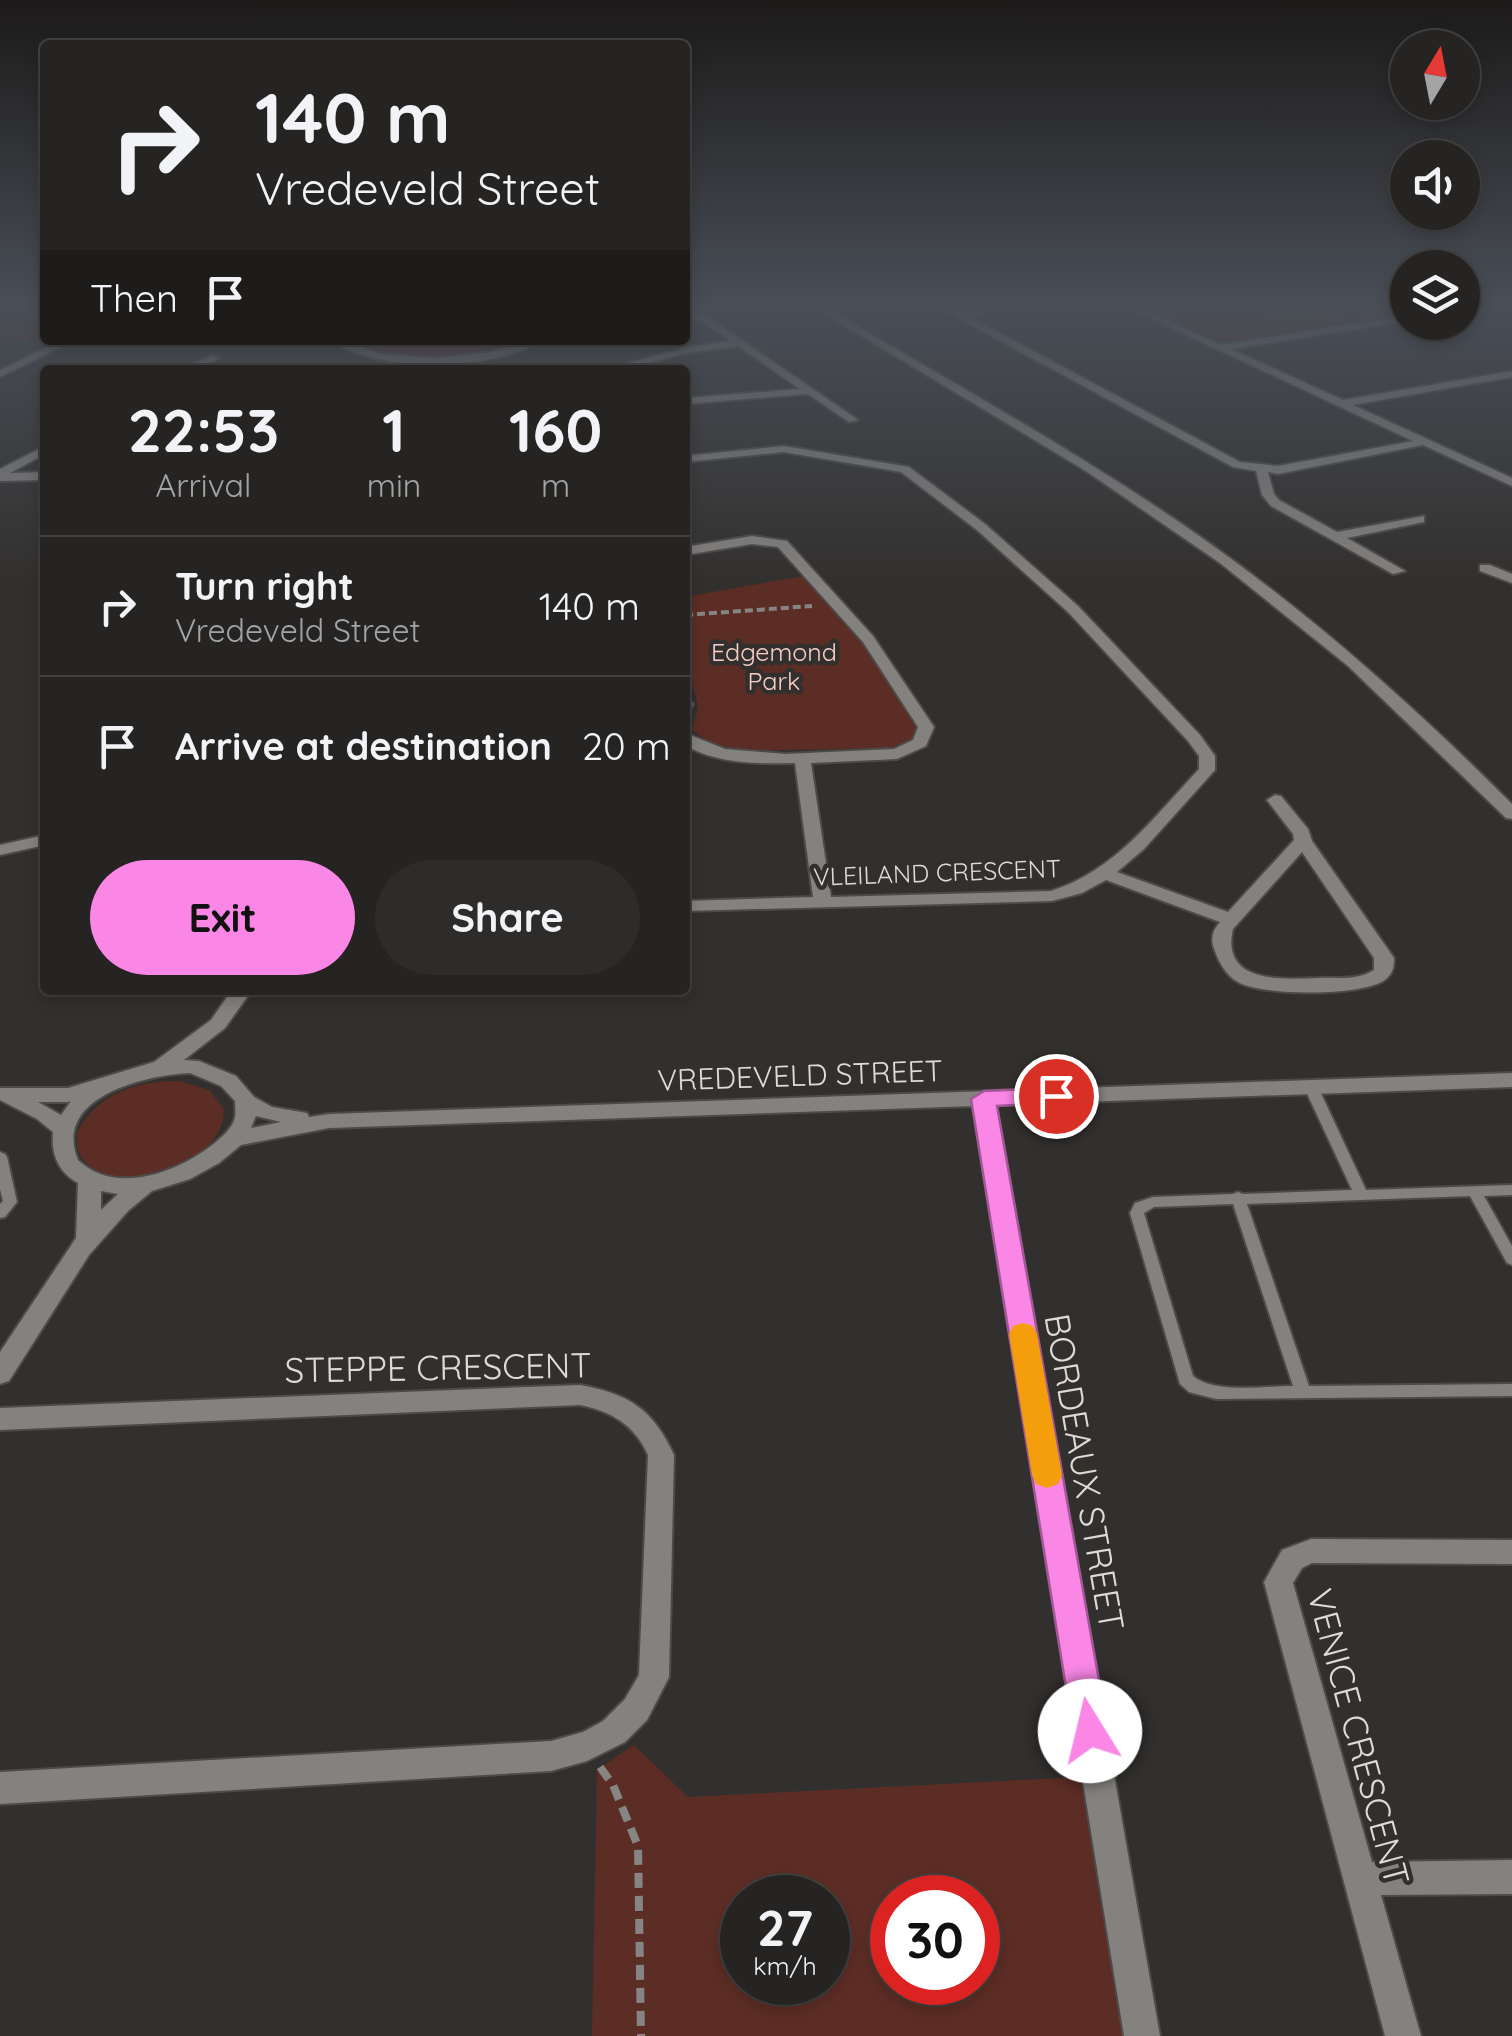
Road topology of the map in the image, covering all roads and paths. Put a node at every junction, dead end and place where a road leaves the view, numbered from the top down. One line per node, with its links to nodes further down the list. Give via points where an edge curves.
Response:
1 (726, 398): 7 (street)
2 (819, 398): 9 (street)
3 (971, 398): 28 (street, via 1219,556 1362,670)
4 (1111, 398): 13 (street, via 1232,462)
5 (1328, 398): 8 (street)
6 (1375, 398): 8 (street)
7 (690, 401)
8 (1341, 404): 10 (street)
9 (853, 420)
10 (1423, 442): 13 (street); 16 (street)
11 (40, 452): 14 (street)
12 (690, 458): 32 (street, VLEILAND CRESCENT, via 784,449 905,469 1073,609 1194,738 1208,763)
13 (1262, 470): 18 (street, via 1271,499)
14 (0, 476): 15 (street)
15 (40, 476)
16 (1512, 482)
17 (1420, 519): 18 (street)
18 (1336, 536): 21 (street)
19 (690, 549): 23 (street, via 752,540 782,544)
20 (1485, 568): 22 (street)
21 (1398, 571)
22 (1512, 579)
23 (838, 605): 24 (path); 26 (street, via 903,691 926,737 897,754)
24 (690, 615)
25 (690, 742): 26 (street, via 734,758)
26 (802, 756): 33 (street)
27 (1275, 800): 29 (street)
28 (1512, 814)
29 (1303, 840): 35 (street); 35 (street, via 1384,958 1382,972 1362,982 1257,983 1235,972 1220,942)
30 (40, 841): 31 (street)
31 (0, 850)
32 (1106, 874): 33 (street, VLEILAND CRESCENT, via 1086,888 1052,896); 35 (street)
33 (823, 902): 34 (street, VLEILAND CRESCENT)
34 (690, 906)
35 (1232, 920)
36 (238, 995): 37 (street)
37 (218, 1024): 38 (street); 39 (street, via 212,1058)
38 (161, 1067): 39 (street); 42 (street)
39 (218, 1073): 45 (street)
40 (1512, 1080): 41 (street, VREDEVELD STREET)
41 (1311, 1088): 44 (street, VREDEVELD STREET); 54 (lane)
42 (98, 1089): 43 (street); 47 (street)
43 (2, 1094): 47 (street, via 31,1105)
44 (984, 1099): 46 (street, VREDEVELD STREET); 69 (street, BORDEAUX STREET)
45 (245, 1100): 46 (street, VREDEVELD STREET, via 267,1114); 48 (street)
46 (330, 1121): 48 (street, VREDEVELD STREET)
47 (62, 1129): 50 (street, via 61,1149 70,1166)
48 (236, 1138): 51 (street, via 198,1169)
49 (0, 1158): 56 (lane, via 10,1202)
50 (89, 1180): 51 (street); 57 (street)
51 (143, 1186): 57 (street)
52 (1512, 1190): 53 (lane)
53 (1474, 1191): 54 (lane); 58 (lane)
54 (1361, 1195): 55 (lane)
55 (1238, 1197): 61 (lane); 61 (lane, via 1153,1202 1137,1212 1186,1379 1216,1394)
56 (0, 1213)
57 (86, 1238): 59 (street)
58 (1512, 1259)
59 (0, 1374)
60 (1512, 1390): 61 (lane)
61 (1303, 1392)
62 (0, 1419): 64 (street, STEPPE CRESCENT, via 580,1395 630,1411 661,1455 654,1677 641,1705 616,1732)
63 (1512, 1552): 67 (street, VENICE CRESCENT, via 1311,1551 1283,1570 1278,1582)
64 (586, 1749): 65 (street, STEPPE CRESCENT); 68 (path, via 613,1785 638,1846)
65 (0, 1788)
66 (1512, 1877): 67 (street)
67 (1358, 1879): 70 (street, VENICE CRESCENT)
68 (642, 2036)
69 (1142, 2036)
70 (1403, 2036)

